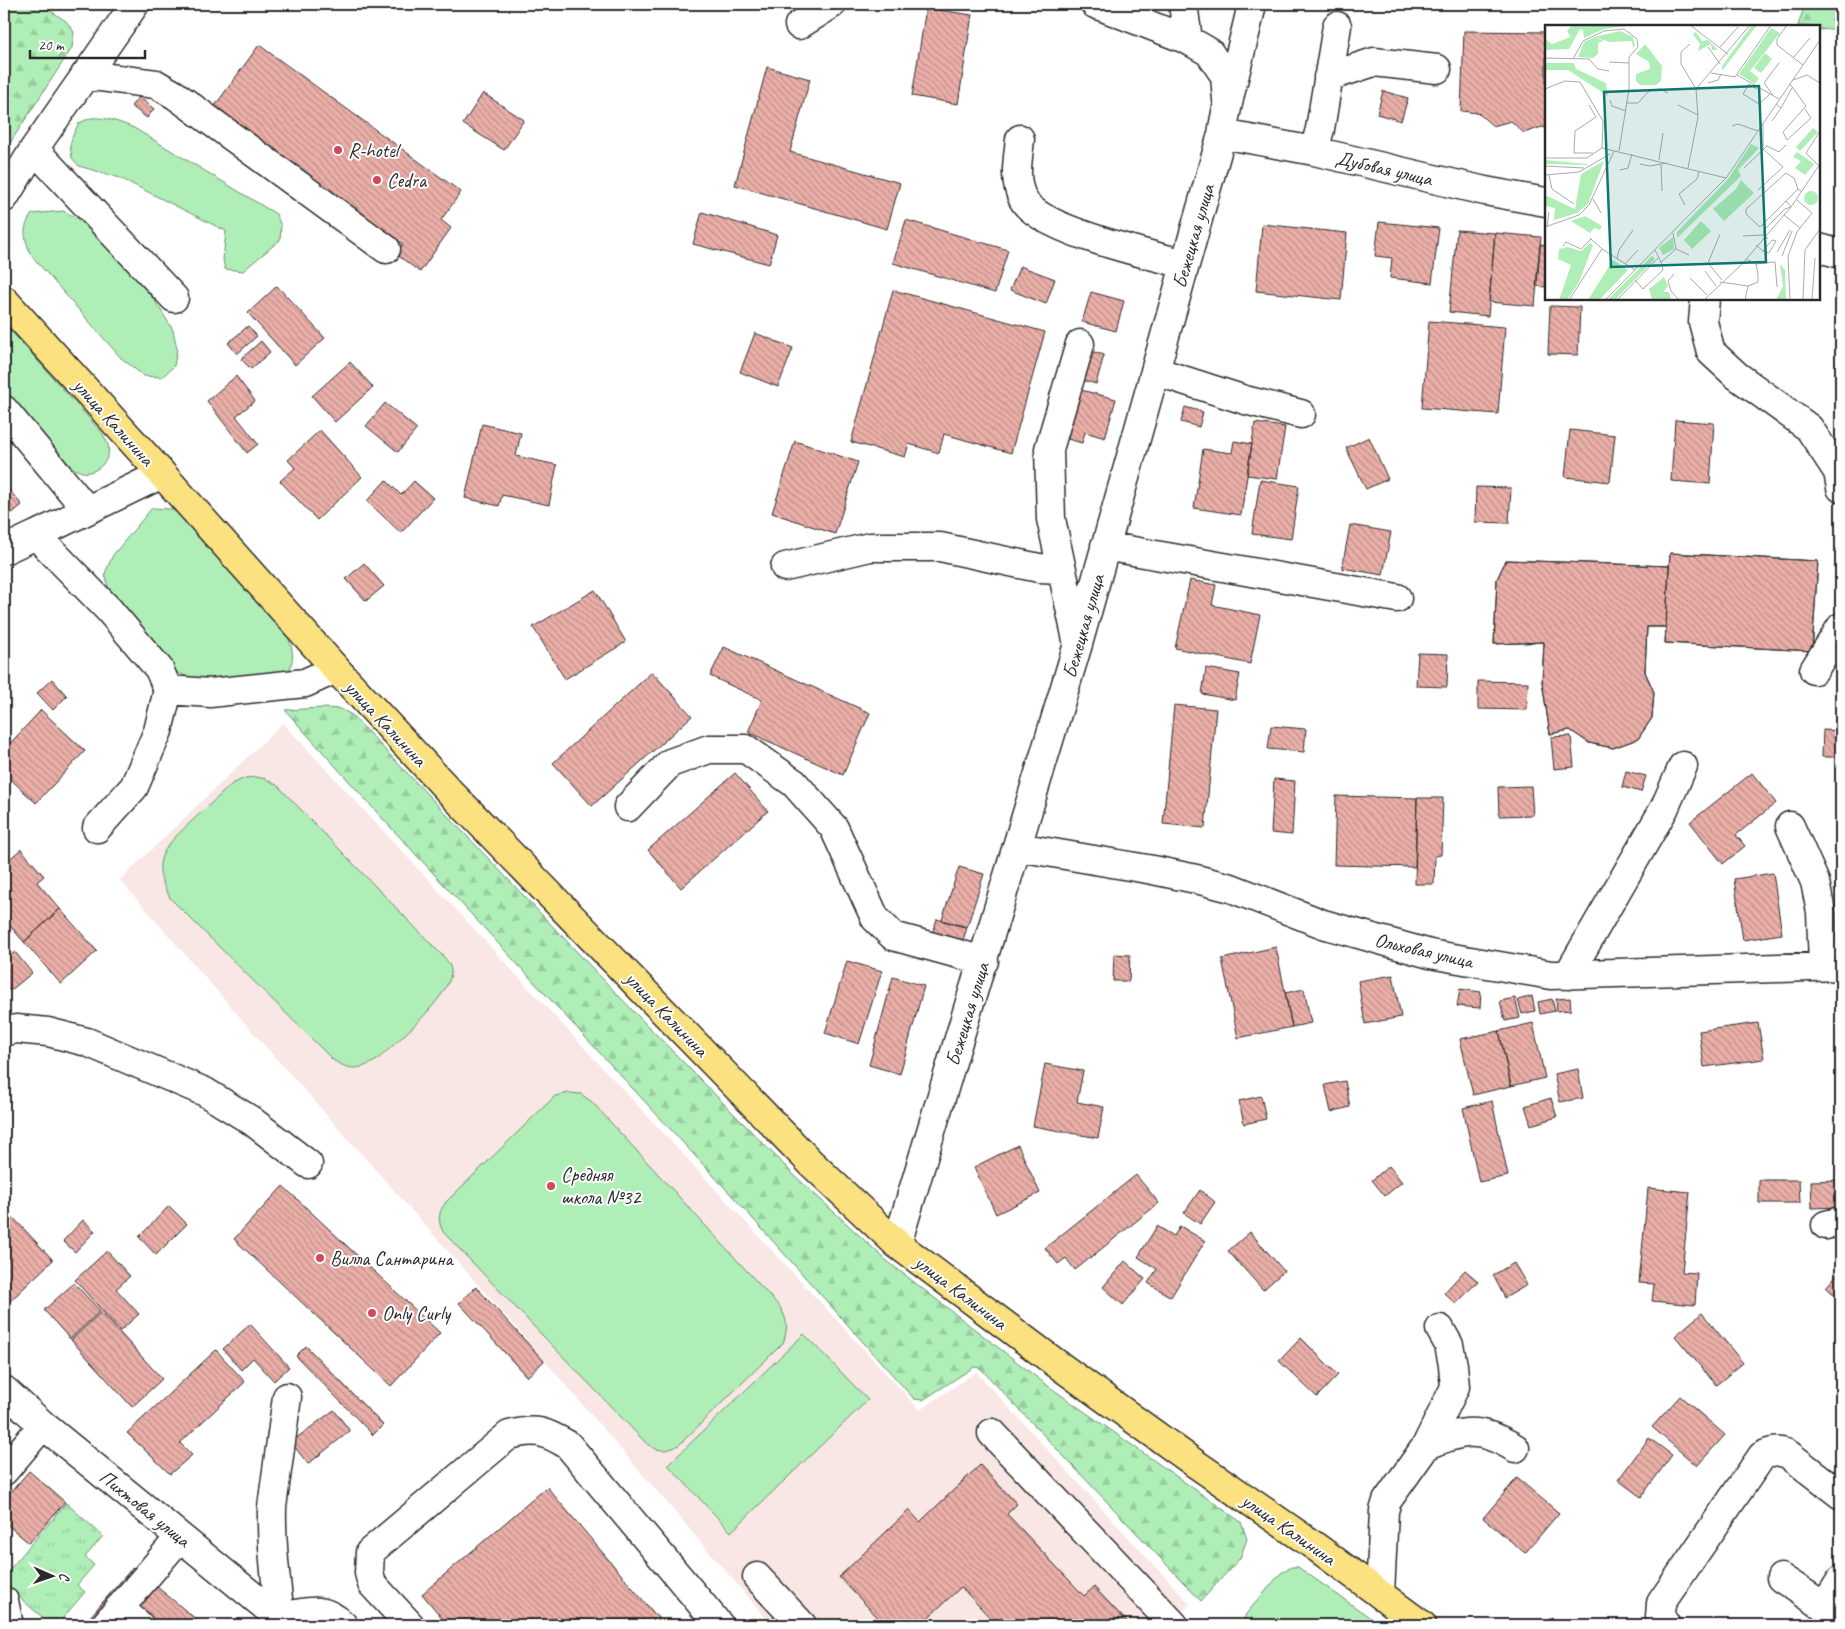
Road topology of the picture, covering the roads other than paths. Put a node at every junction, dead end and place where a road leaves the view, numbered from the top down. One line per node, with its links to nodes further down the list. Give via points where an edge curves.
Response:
1 (135, 4): 10 (street)
2 (832, 4): 6 (street)
3 (1095, 4): 8 (street)
4 (1183, 4): 8 (street)
5 (1252, 4): 12 (street, Бежецкая улица)
6 (799, 25)
7 (1337, 26): 11 (street)
8 (1188, 40): 12 (street, via 1209,52 1225,76)
9 (1437, 69): 11 (street, via 1374,62)
10 (85, 74): 15 (street); 20 (street, via 156,84 176,95)
11 (1328, 78): 16 (street)
12 (1227, 104): 13 (street, Бежецкая улица)
13 (1222, 134): 16 (street, Дубовая улица); 22 (street, Бежецкая улица)
14 (1020, 139): 22 (street, via 1016,178 1023,200 1036,214 1082,234)
15 (34, 148): 17 (street); 23 (street)
16 (1314, 151): 18 (street, Дубовая улица)
17 (4, 198)
18 (1545, 202)
19 (1820, 248): 21 (street)
20 (386, 249)
21 (1841, 254)
22 (1185, 264): 27 (street, Бежецкая улица)
23 (174, 298)
24 (4, 300): 30 (main road, улица Калинина)
25 (1705, 300): 31 (street, via 1703,322 1711,352 1736,375 1809,428 1838,472)
26 (1080, 344): 37 (street, via 1049,449 1051,519)
27 (1154, 371): 29 (street); 34 (street, Бежецкая улица)
28 (4, 410): 32 (street)
29 (1301, 414)
30 (162, 474): 32 (street); 41 (main road, улица Калинина)
31 (1841, 488)
32 (87, 510): 33 (street)
33 (36, 535): 35 (street); 43 (street, via 109,610 159,669)
34 (1105, 546): 38 (street); 40 (street, Бежецкая улица)
35 (4, 550)
36 (785, 567): 37 (street, via 870,547 940,547 1039,568)
37 (1062, 569): 40 (street)
38 (1397, 598)
39 (1841, 627): 42 (street)
40 (1078, 644): 48 (street, Бежецкая улица)
41 (336, 669): 43 (street, via 304,683 210,693); 54 (main road, улица Калинина, via 450,792 804,1156)
42 (1814, 670)
43 (168, 690): 47 (street, via 158,731 134,787)
44 (1683, 766): 51 (street, via 1664,809)
45 (628, 807): 49 (street, via 670,763 709,749 746,749 794,783 834,828 875,918 893,936)
46 (1790, 826): 50 (street, via 1815,882)
47 (97, 828)
48 (1018, 847): 49 (street, Бежецкая улица); 51 (street, Ольховая улица, via 1153,870 1232,888 1323,924 1430,954 1551,975)
49 (984, 961): 54 (street, Бежецкая улица)
50 (1832, 966): 51 (street, Ольховая улица)
51 (1568, 975)
52 (4, 1032): 53 (street, via 16,1029 48,1032 86,1042 206,1092 252,1121)
53 (308, 1164)
54 (897, 1244): 68 (main road, улица Калинина, via 1053,1361)
55 (1440, 1329): 60 (street, via 1449,1345 1455,1388)
56 (4, 1390): 58 (street, Пихтовая улица)
57 (287, 1397): 72 (street, via 271,1524)
58 (43, 1425): 62 (street); 64 (street, Пихтовая улица)
59 (992, 1433): 78 (street)
60 (1426, 1446): 61 (street, via 1448,1436 1480,1433 1496,1437); 68 (street, via 1387,1501)
61 (1515, 1448)
62 (4, 1471)
63 (1841, 1495): 80 (street, via 1788,1454 1770,1451 1762,1456 1661,1603 1660,1617)
64 (180, 1537): 71 (street); 72 (street, Пихтовая улица)
65 (757, 1577): 77 (street)
66 (1781, 1578): 70 (street)
67 (1841, 1580): 70 (street)
68 (1380, 1594): 79 (main road, улица Калинина)
69 (4, 1601): 73 (street)
70 (1833, 1614)
71 (121, 1620)
72 (281, 1623): 74 (street, via 318,1610 330,1614)
73 (9, 1625)
74 (343, 1625)
75 (410, 1625): 76 (street, via 372,1584 370,1552 509,1435 528,1430 547,1433 568,1446)
76 (720, 1625)
77 (802, 1625)
78 (1174, 1625)
79 (1422, 1625)
80 (1666, 1625)

